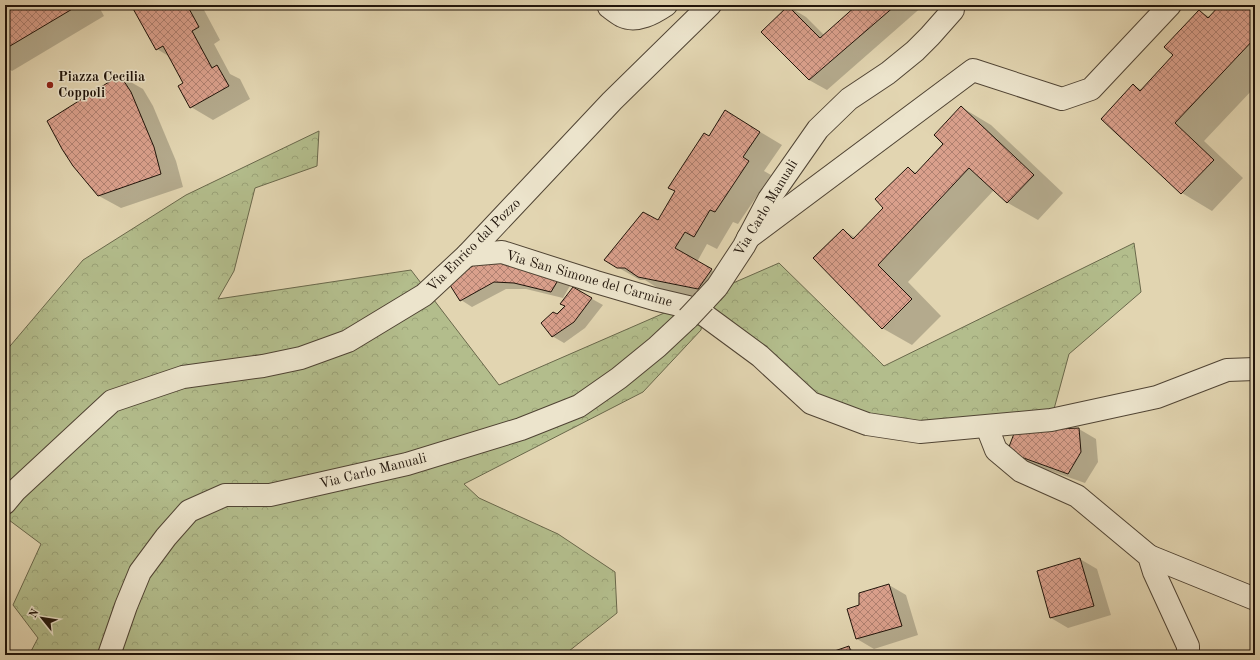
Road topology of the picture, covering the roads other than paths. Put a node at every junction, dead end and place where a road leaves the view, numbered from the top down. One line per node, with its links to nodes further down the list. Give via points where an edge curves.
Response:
1 (609, 5): 2 (street, via 623,16 637,19 655,13)
2 (666, 5)
3 (710, 5): 7 (street, Via Enrico dal Pozzo, via 612,101)
4 (953, 5): 6 (street, Via Carlo Manuali, via 953,10 914,51 888,73 849,99 818,129 769,199)
5 (1170, 5): 6 (street, via 1091,89 1062,99 973,70)
6 (748, 238): 8 (street, Via Carlo Manuali, via 717,287)
7 (467, 255): 8 (street, Via San Simone del Carmine, via 502,252); 11 (street, Via Enrico dal Pozzo, via 424,295 348,341 301,358 183,377 112,402)
8 (696, 310): 10 (street, Via San Simone del Carmine, via 760,356 812,403 867,424 920,432); 14 (street, Via Carlo Manuali, via 657,347 579,406 520,429 407,464 270,495 225,494 189,511 166,536 140,572)
9 (1255, 369): 10 (street, Via San Simone del Carmine, via 1227,370 1157,398 1059,419)
10 (987, 427): 12 (street, via 996,450 1021,471 1077,496)
11 (5, 503)
12 (1149, 556): 13 (street); 15 (street, via 1188,646)
13 (1255, 599)
14 (109, 655)
15 (1188, 655)

